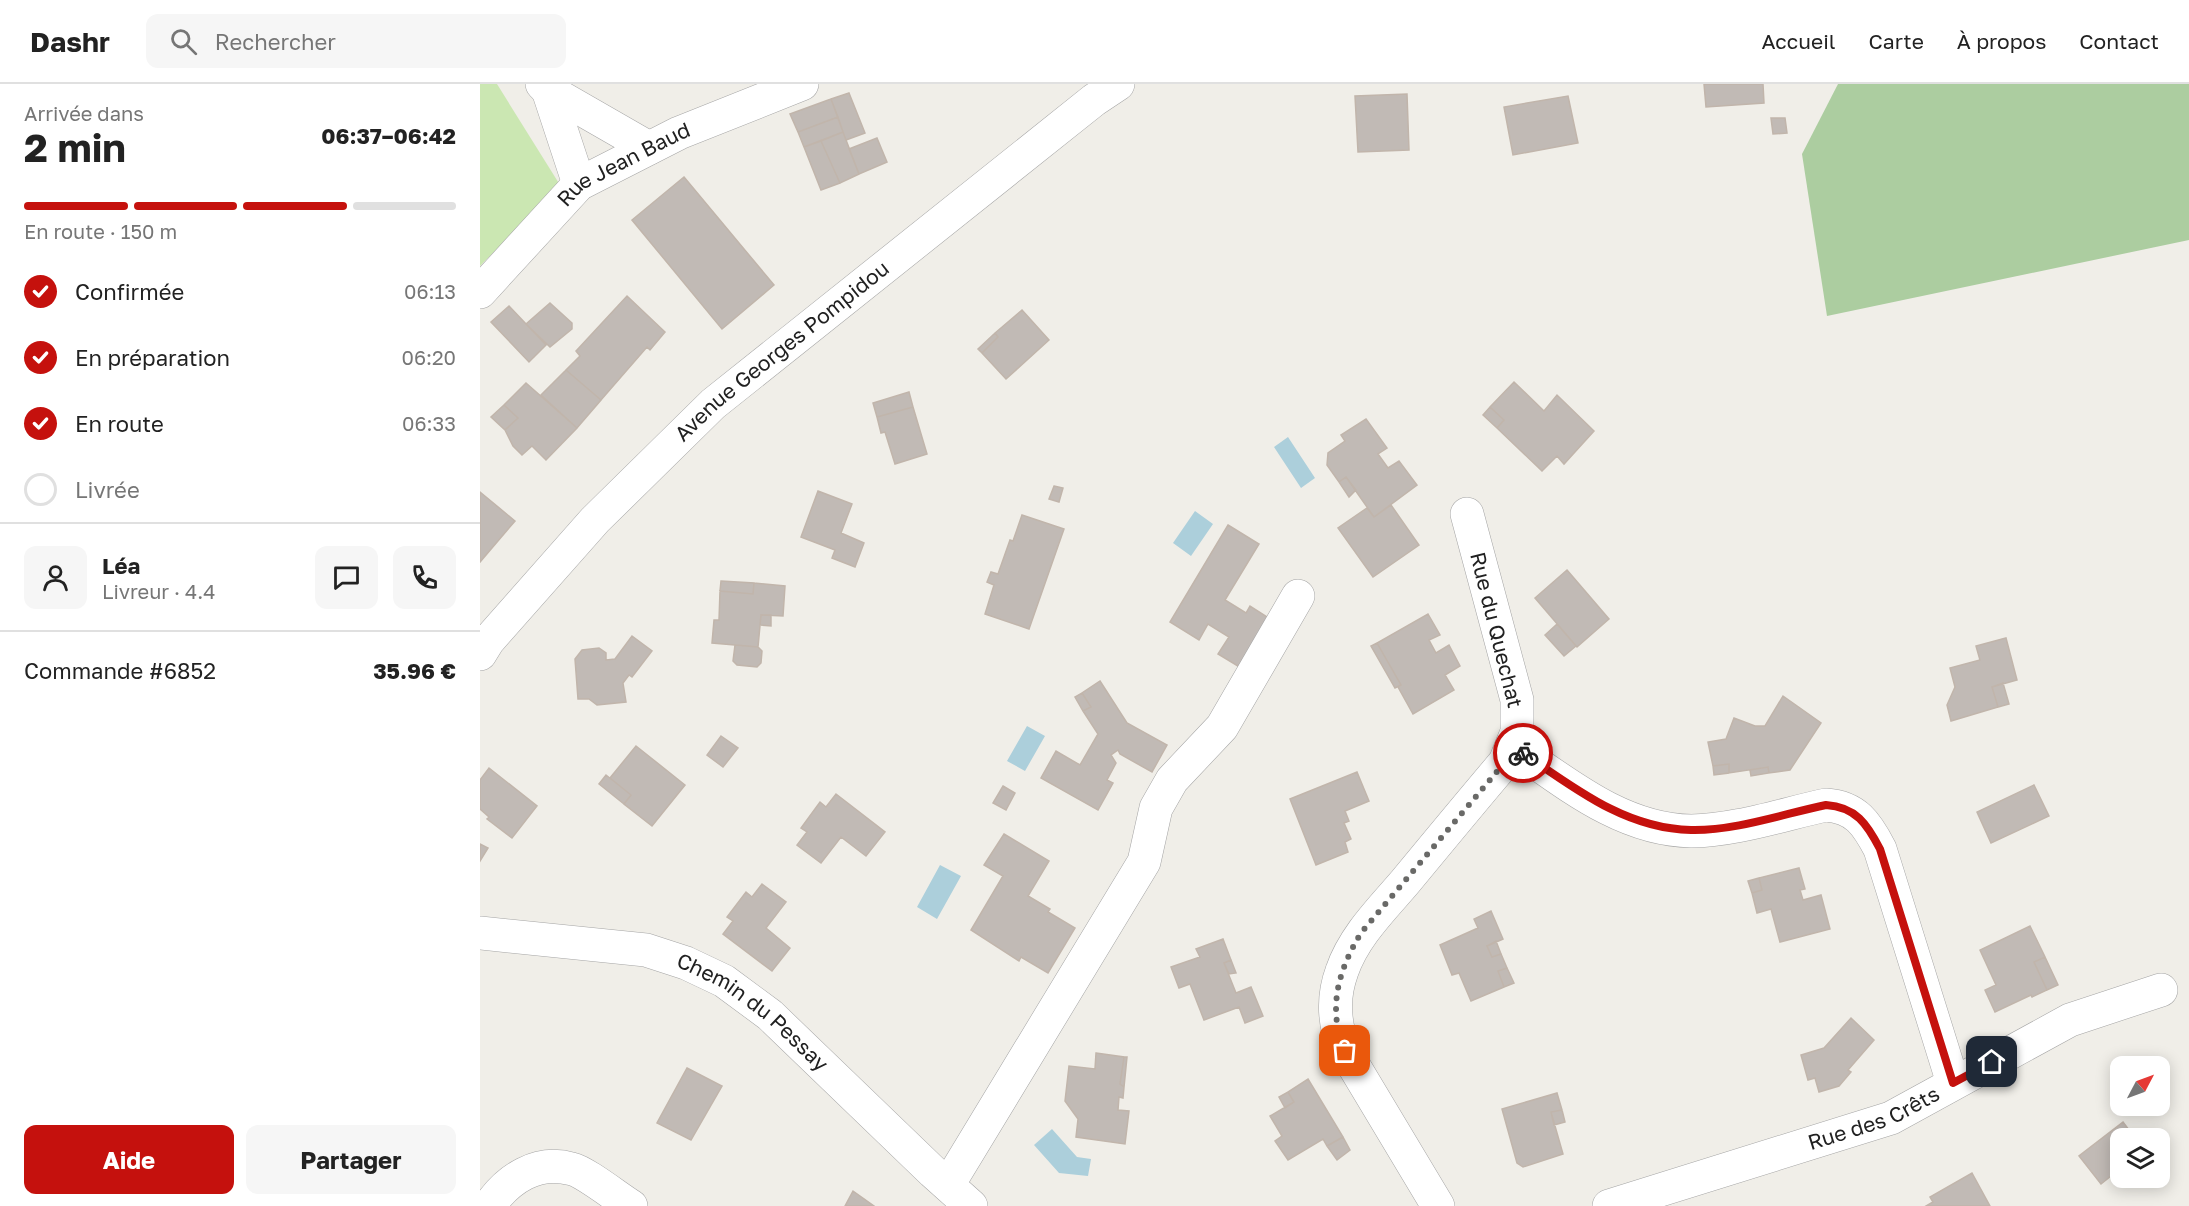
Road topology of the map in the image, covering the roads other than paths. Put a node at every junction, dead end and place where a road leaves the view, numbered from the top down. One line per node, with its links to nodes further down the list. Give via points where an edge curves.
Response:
1 (802, 84): 4 (street, Rue Jean Baud)
2 (1118, 84): 9 (street, Avenue Georges Pompidou, via 713,404 595,520)
3 (545, 87): 4 (street); 5 (street)
4 (649, 148): 5 (street, Rue Jean Baud)
5 (579, 184): 6 (street, Rue Jean Baud)
6 (480, 292)
7 (1467, 514): 10 (street, Rue du Quechat, via 1517,700 1517,732)
8 (1298, 596): 14 (street, via 1222,727 1172,780 1156,808 1144,862)
9 (480, 654)
10 (1512, 746): 13 (street, via 1598,803 1656,827 1691,831 1727,827 1826,805 1840,806 1856,814 1880,849); 17 (street, Rue du Quechat, via 1505,762 1361,933 1336,989 1336,1023 1345,1051)
11 (480, 933): 14 (street, Chemin du Pessay, via 646,950 724,981 770,1015)
12 (2161, 990): 13 (street, Rue des Crêts, via 2070,1020)
13 (1953, 1083): 18 (street, Rue des Crêts, via 1891,1118)
14 (959, 1195)
15 (489, 1206): 16 (street, via 513,1179 543,1166 573,1169)
16 (631, 1206)
17 (1438, 1206)
18 (1609, 1206)

